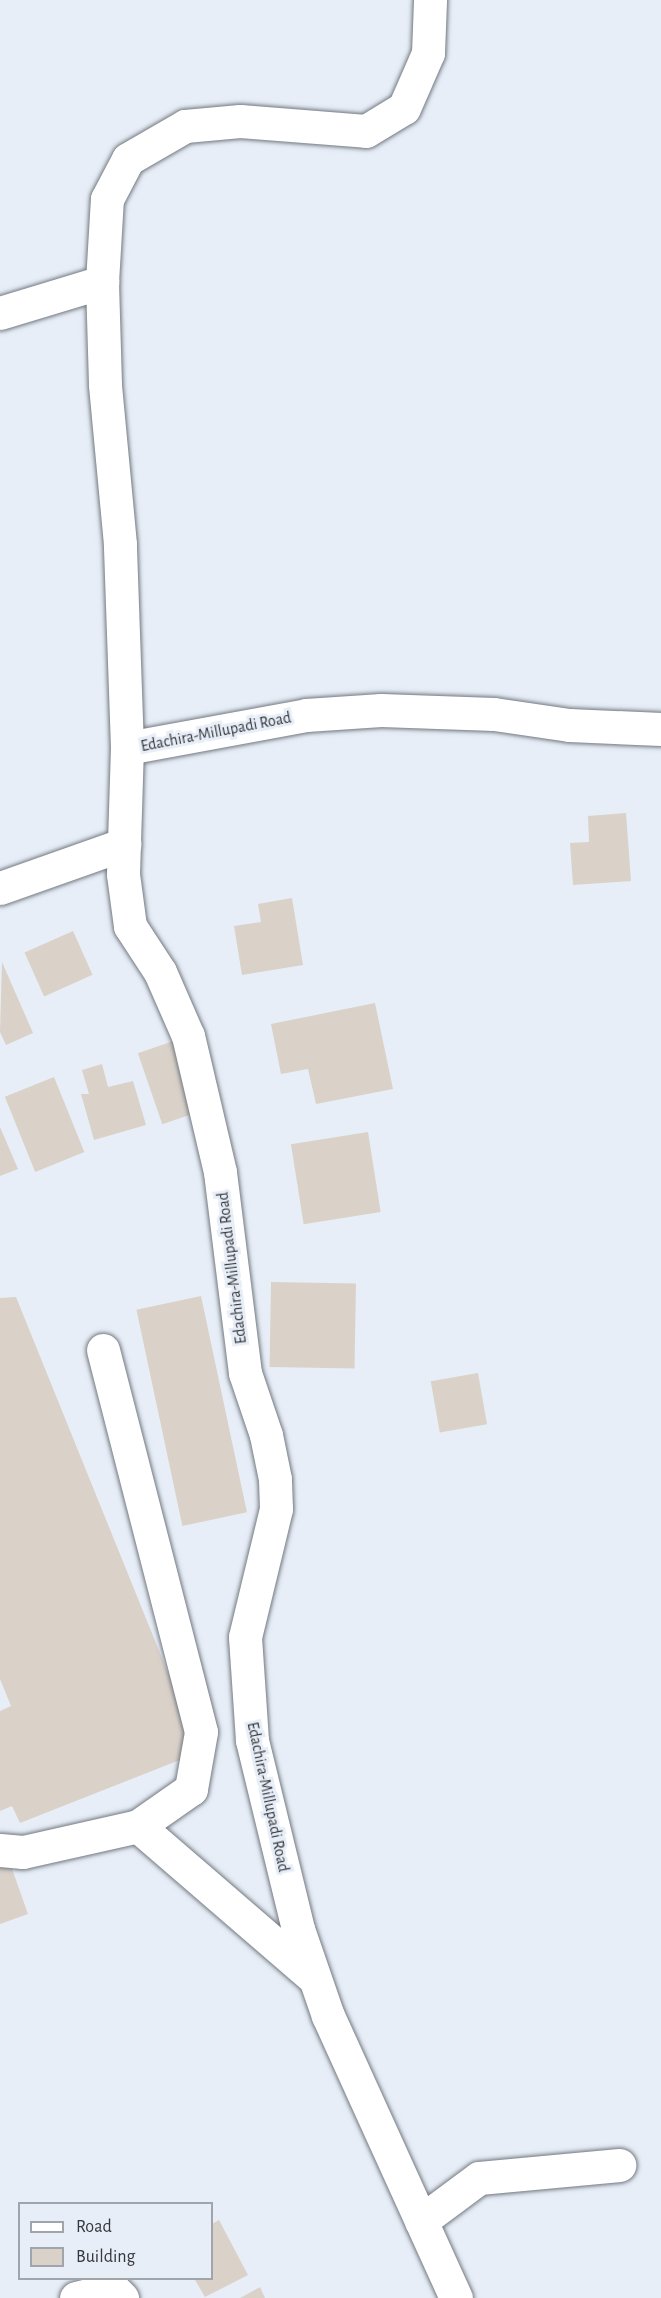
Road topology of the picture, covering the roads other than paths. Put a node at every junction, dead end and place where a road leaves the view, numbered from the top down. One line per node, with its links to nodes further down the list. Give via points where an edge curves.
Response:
1 (430, 0): 2 (street, via 428,53 404,108 366,131 240,121 185,126 128,159 106,199)
2 (102, 282): 3 (street); 5 (street, via 105,384 120,544)
3 (0, 313)
4 (661, 729): 5 (street, Edachira-Millupadi Road, via 569,725 494,714 381,710 306,715)
5 (127, 748): 6 (street, Edachira-Millupadi Road)
6 (124, 844): 7 (street); 11 (street, Edachira-Millupadi Road, via 130,926 180,1011 207,1108 220,1172 244,1373 266,1435 274,1479 276,1509 244,1637 252,1740 296,1919)
7 (0, 888)
8 (103, 1350): 9 (street, via 201,1732 191,1789)
9 (138, 1826): 10 (street, via 23,1852); 11 (street)
10 (0, 1850)
11 (315, 1978): 13 (street, Edachira-Millupadi Road, via 328,2016)
12 (619, 2165): 13 (street, via 479,2178)
13 (421, 2220): 16 (street, Edachira-Millupadi Road)
14 (76, 2298): 15 (street, via 113,2289)
15 (122, 2298)
16 (456, 2298)

